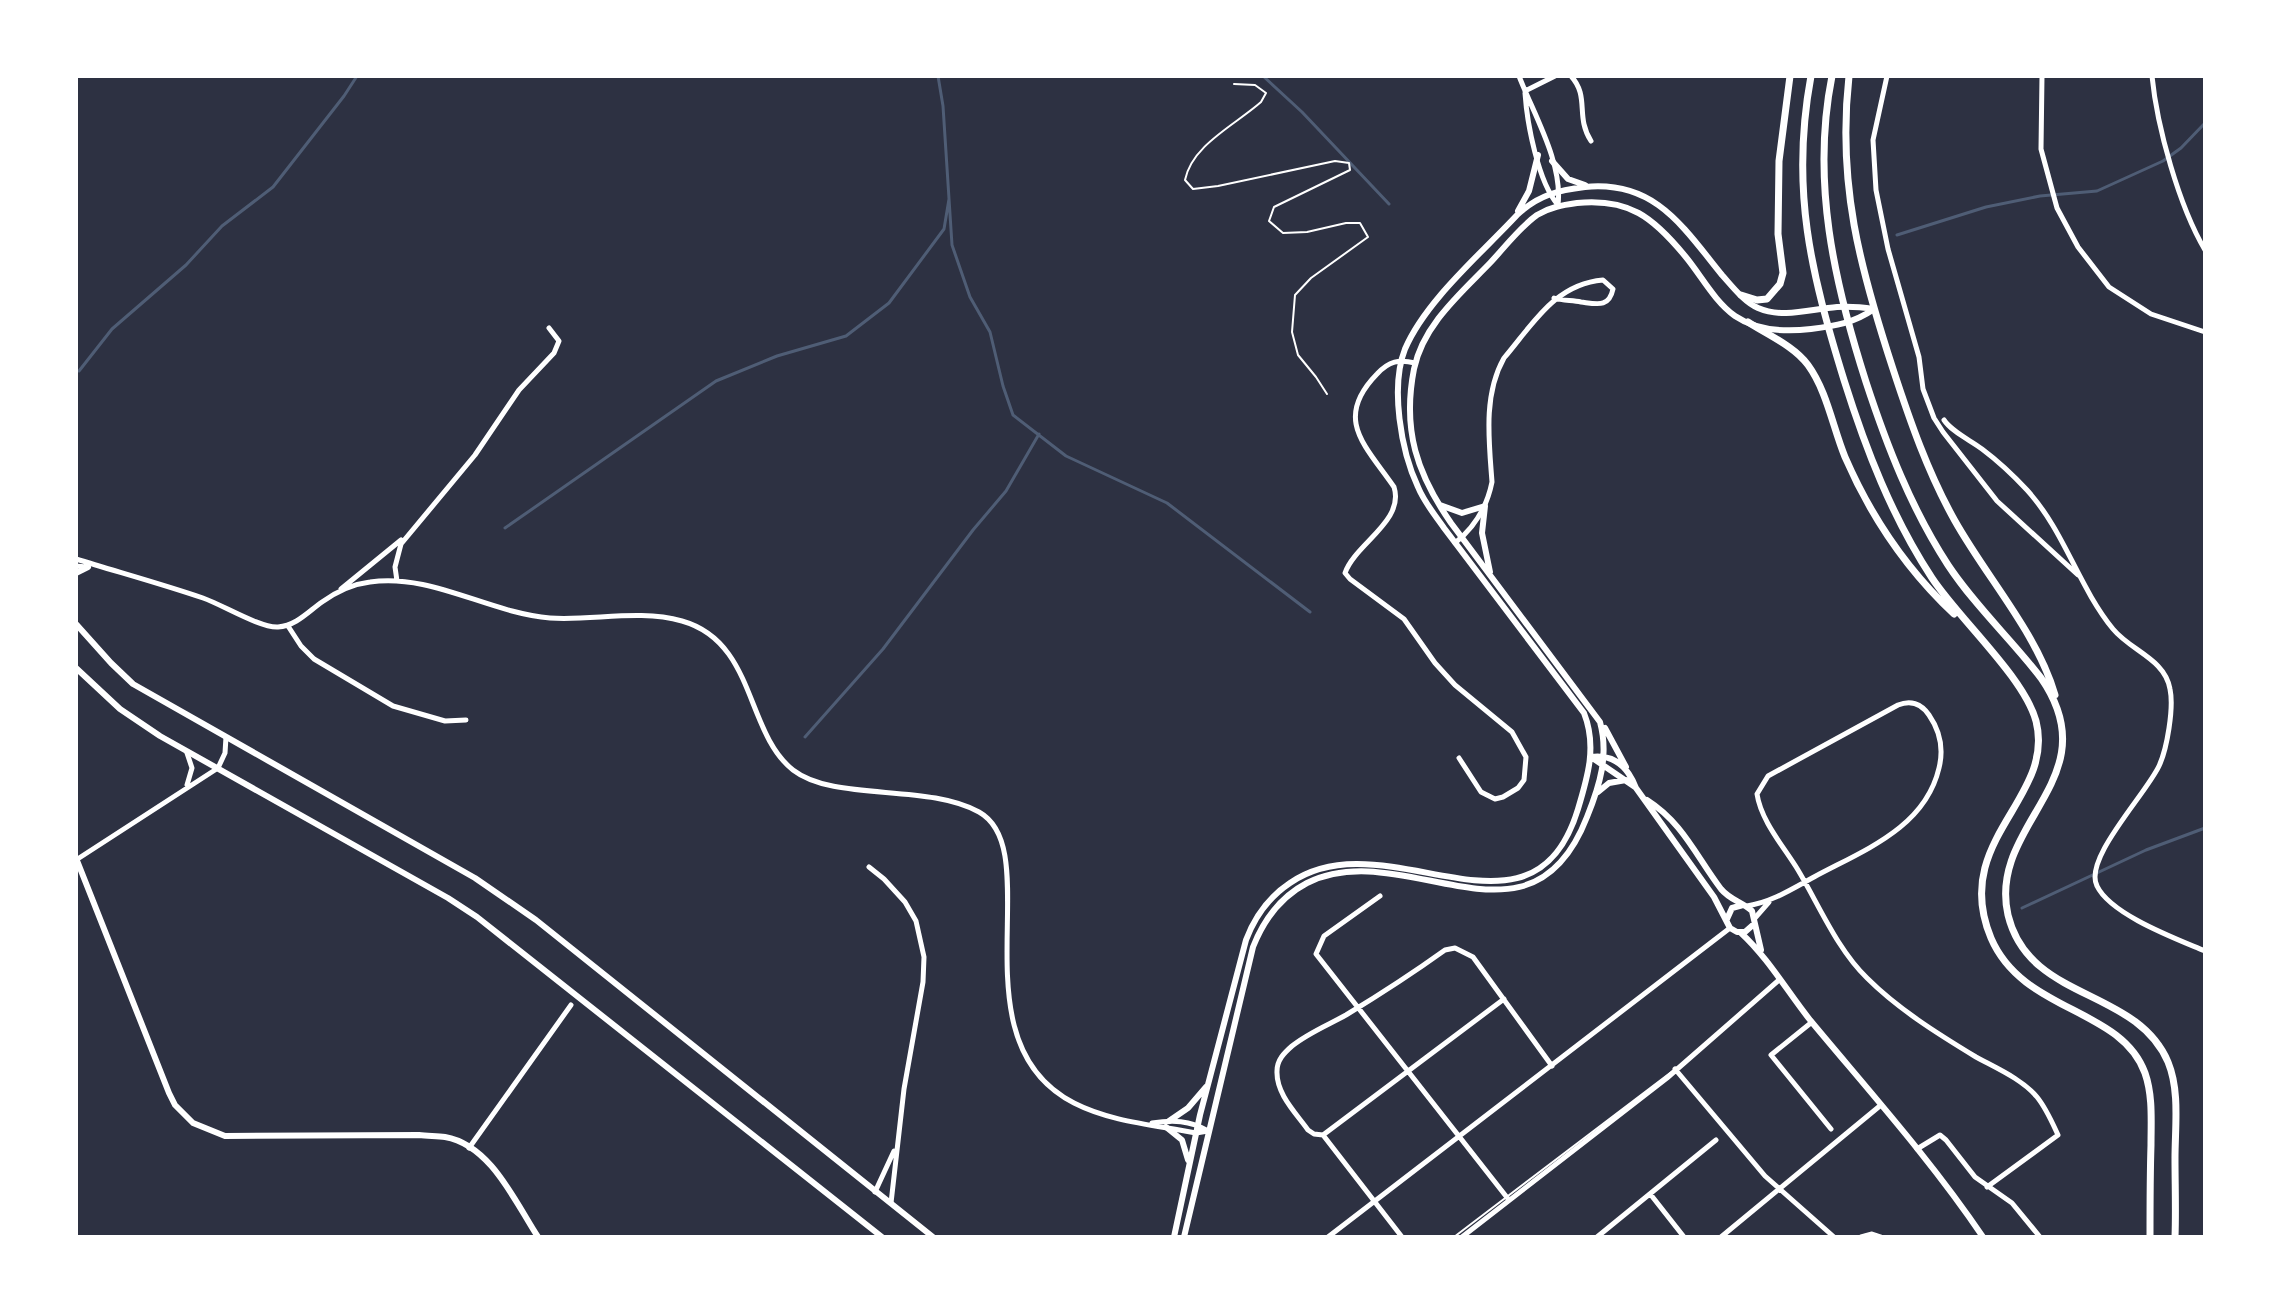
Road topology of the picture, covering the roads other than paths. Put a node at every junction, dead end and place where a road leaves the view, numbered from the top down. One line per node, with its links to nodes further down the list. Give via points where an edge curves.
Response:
1 (1519, 76): 12 (street)
2 (1555, 76): 12 (street)
3 (1571, 76): 13 (street, via 1582,91 1582,122)
4 (1790, 76): 22 (main road, via 1779,161 1783,273 1767,299)
5 (1811, 76): 48 (main road, via 1803,203 1809,251 1834,348 1887,498 1932,578)
6 (1832, 76): 52 (main road, via 1824,197 1840,292 1887,444 1928,532 1964,588 2050,692)
7 (1849, 76): 24 (main road, via 1848,198)
8 (1887, 76): 43 (street, via 1873,140 1876,190 1934,418 1997,501)
9 (2042, 76): 27 (street, via 2041,149 2057,208 2078,247 2109,287 2151,314)
10 (2152, 76): 21 (street, via 2186,211)
11 (1234, 84): 30 (lane, via 1255,85 1266,93 1188,165 1185,180 1193,189 1335,161 1349,163 1350,170 1274,207 1269,221 1283,233 1360,223 1368,237 1295,295 1292,332 1298,355)
12 (1525, 91): 14 (street); 15 (street)
13 (1591, 141)
14 (1538, 155): 18 (street); 20 (street, via 1529,191)
15 (1552, 161): 16 (street, via 1568,179); 17 (street)
16 (1597, 186): 17 (street); 22 (street, via 1625,188 1666,209)
17 (1560, 189): 18 (street); 19 (street)
18 (1548, 194): 19 (street); 20 (street)
19 (1558, 205): 25 (street, via 1609,201 1641,214 1684,255 1727,309); 29 (street, via 1537,216 1450,304)
20 (1512, 221): 28 (street, via 1440,297)
21 (2205, 250)
22 (1741, 295): 24 (street, via 1771,312)
23 (1554, 298): 23 (street, via 1606,304 1613,289 1603,280 1593,281); 33 (street, via 1499,367 1489,413 1492,482)
24 (1874, 309): 25 (street, via 1847,324 1808,330 1784,331); 52 (main road, via 1924,458 1964,537 2039,655)
25 (1748, 322): 48 (main road, via 1808,365 1875,519 1899,555)
26 (549, 328): 34 (street, via 559,341 554,353 519,390 475,455)
27 (2205, 332)
28 (1402, 360): 29 (street); 36 (street, via 1399,394 1405,451 1424,500); 57 (street, via 1388,363 1356,405 1361,439 1397,495 1391,514 1345,573 1404,619 1455,685 1512,732 1526,757 1524,780 1495,799 1481,792)
29 (1415, 363): 32 (street, via 1413,440)
30 (1327, 394)
31 (1944, 420): 43 (street, via 2028,491 2052,520)
32 (1436, 502): 33 (street, via 1462,513); 35 (street)
33 (1485, 506): 35 (street); 42 (street, via 1482,533)
34 (408, 535): 44 (street, via 397,556); 45 (street)
35 (1462, 537): 36 (street); 42 (street)
36 (1455, 543): 56 (street, via 1584,713)
37 (76, 559): 40 (street)
38 (76, 566): 39 (street)
39 (88, 567): 40 (street); 41 (street)
40 (108, 570): 47 (street, via 204,599 263,625)
41 (76, 573)
42 (1491, 575): 51 (street)
43 (2082, 578): 76 (street, via 2116,632 2161,669 2171,694 2162,761 2099,856 2096,886 2132,917)
44 (397, 581): 45 (street, via 370,582); 88 (street, via 551,618 647,616 694,625 727,650 790,768 836,787 913,794 980,812 993,823 1004,851 1007,993 1031,1066 1071,1102 1100,1115)
45 (335, 594): 47 (street)
46 (76, 624): 53 (street, via 133,684)
47 (288, 626): 50 (street, via 314,659 393,706 445,721)
48 (1975, 635): 124 (main road, via 2027,701 2038,737 2028,782 1987,857 1985,919 2005,962 2021,979 2115,1033 2136,1053 2151,1106)
49 (76, 668): 54 (street, via 120,709)
50 (466, 720)
51 (1600, 722): 55 (street); 60 (street)
52 (2062, 726): 125 (main road, via 2053,783 2007,872 2008,913 2023,952 2036,965 2134,1021 2168,1063 2176,1108)
53 (226, 737): 59 (street); 102 (street, via 500,894)
54 (184, 749): 59 (street); 61 (street, via 192,768)
55 (1605, 755): 56 (street); 58 (street); 60 (street)
56 (1591, 757): 58 (street); 86 (street, via 1571,832 1548,864 1529,875 1495,882 1355,862 1310,872 1274,895 1246,940)
57 (1459, 758)
58 (1604, 764): 60 (street); 62 (street)
59 (218, 768): 61 (street); 108 (street, via 477,917)
60 (1628, 777): 62 (street); 63 (street)
61 (185, 789): 64 (street)
62 (1596, 794): 91 (street, via 1567,855 1544,877 1519,888 1476,888 1359,870 1314,880 1279,903 1253,947)
63 (1644, 798): 65 (street); 67 (street, via 1674,820)
64 (76, 859): 97 (street, via 169,1093 193,1123 244,1138 419,1135 446,1137)
65 (1690, 863): 67 (street); 72 (street)
66 (869, 867): 96 (street, via 905,902 919,929 924,957)
67 (1707, 867): 71 (street, via 1721,889)
68 (1805, 882): 68 (street, via 1892,834 1934,788 1941,742 1927,712 1915,703 1905,702 1768,776 1757,794 1763,812); 70 (street); 100 (street, via 1867,979 1942,1036 2028,1088 2046,1110 2058,1135)
69 (1380, 896): 81 (street, via 1324,936 1316,954)
70 (1773, 899): 71 (street); 73 (street)
71 (1745, 906): 72 (street, via 1732,908); 73 (street)
72 (1727, 919): 74 (street)
73 (1754, 921): 75 (street); 77 (street)
74 (1730, 928): 75 (street); 83 (street)
75 (1741, 933): 77 (street)
76 (2205, 951)
77 (1764, 958): 78 (street)
78 (1779, 980): 82 (street); 84 (street)
79 (1504, 999): 81 (street, via 1473,957 1455,948); 83 (street); 85 (street)
80 (571, 1005): 97 (street)
81 (1358, 1007): 85 (street); 93 (street, via 1293,1046 1279,1061 1282,1094 1308,1130)
82 (1812, 1022): 87 (street); 90 (street, via 1771,1055)
83 (1552, 1066): 94 (street)
84 (1675, 1069): 101 (street); 104 (street)
85 (1408, 1071): 93 (street); 94 (street)
86 (1209, 1084): 88 (street); 89 (street)
87 (1881, 1105): 98 (street); 101 (street)
88 (1167, 1124): 89 (street); 92 (street); 99 (street, via 1182,1140)
89 (1198, 1124): 91 (street); 92 (street)
90 (1831, 1129)
91 (1208, 1131): 92 (street); 111 (street)
92 (1196, 1133): 99 (street)
93 (1323, 1135): 105 (street)
94 (1460, 1138): 104 (street); 105 (street)
95 (1716, 1140): 103 (street)
96 (896, 1146): 102 (street); 106 (street)
97 (469, 1148): 107 (street, via 499,1175)
98 (1916, 1149): 100 (street, via 1940,1135); 122 (street)
99 (1189, 1164): 110 (street)
100 (1987, 1187): 123 (street, via 2012,1203)
101 (1779, 1189): 118 (street); 119 (street)
102 (875, 1192): 106 (street)
103 (1651, 1195): 116 (street); 117 (street)
104 (1508, 1198): 114 (lane); 115 (street)
105 (1375, 1202): 112 (street); 113 (street)
106 (891, 1204): 109 (street)
107 (538, 1237)
108 (882, 1237)
109 (933, 1237)
110 (1174, 1237)
111 (1184, 1237)
112 (1328, 1237)
113 (1402, 1237)
114 (1454, 1237)
115 (1462, 1237)
116 (1597, 1237)
117 (1684, 1237)
118 (1721, 1237)
119 (1834, 1237)
120 (1861, 1237): 121 (street)
121 (1881, 1237)
122 (1983, 1237)
123 (2040, 1237)
124 (2150, 1237)
125 (2175, 1237)

